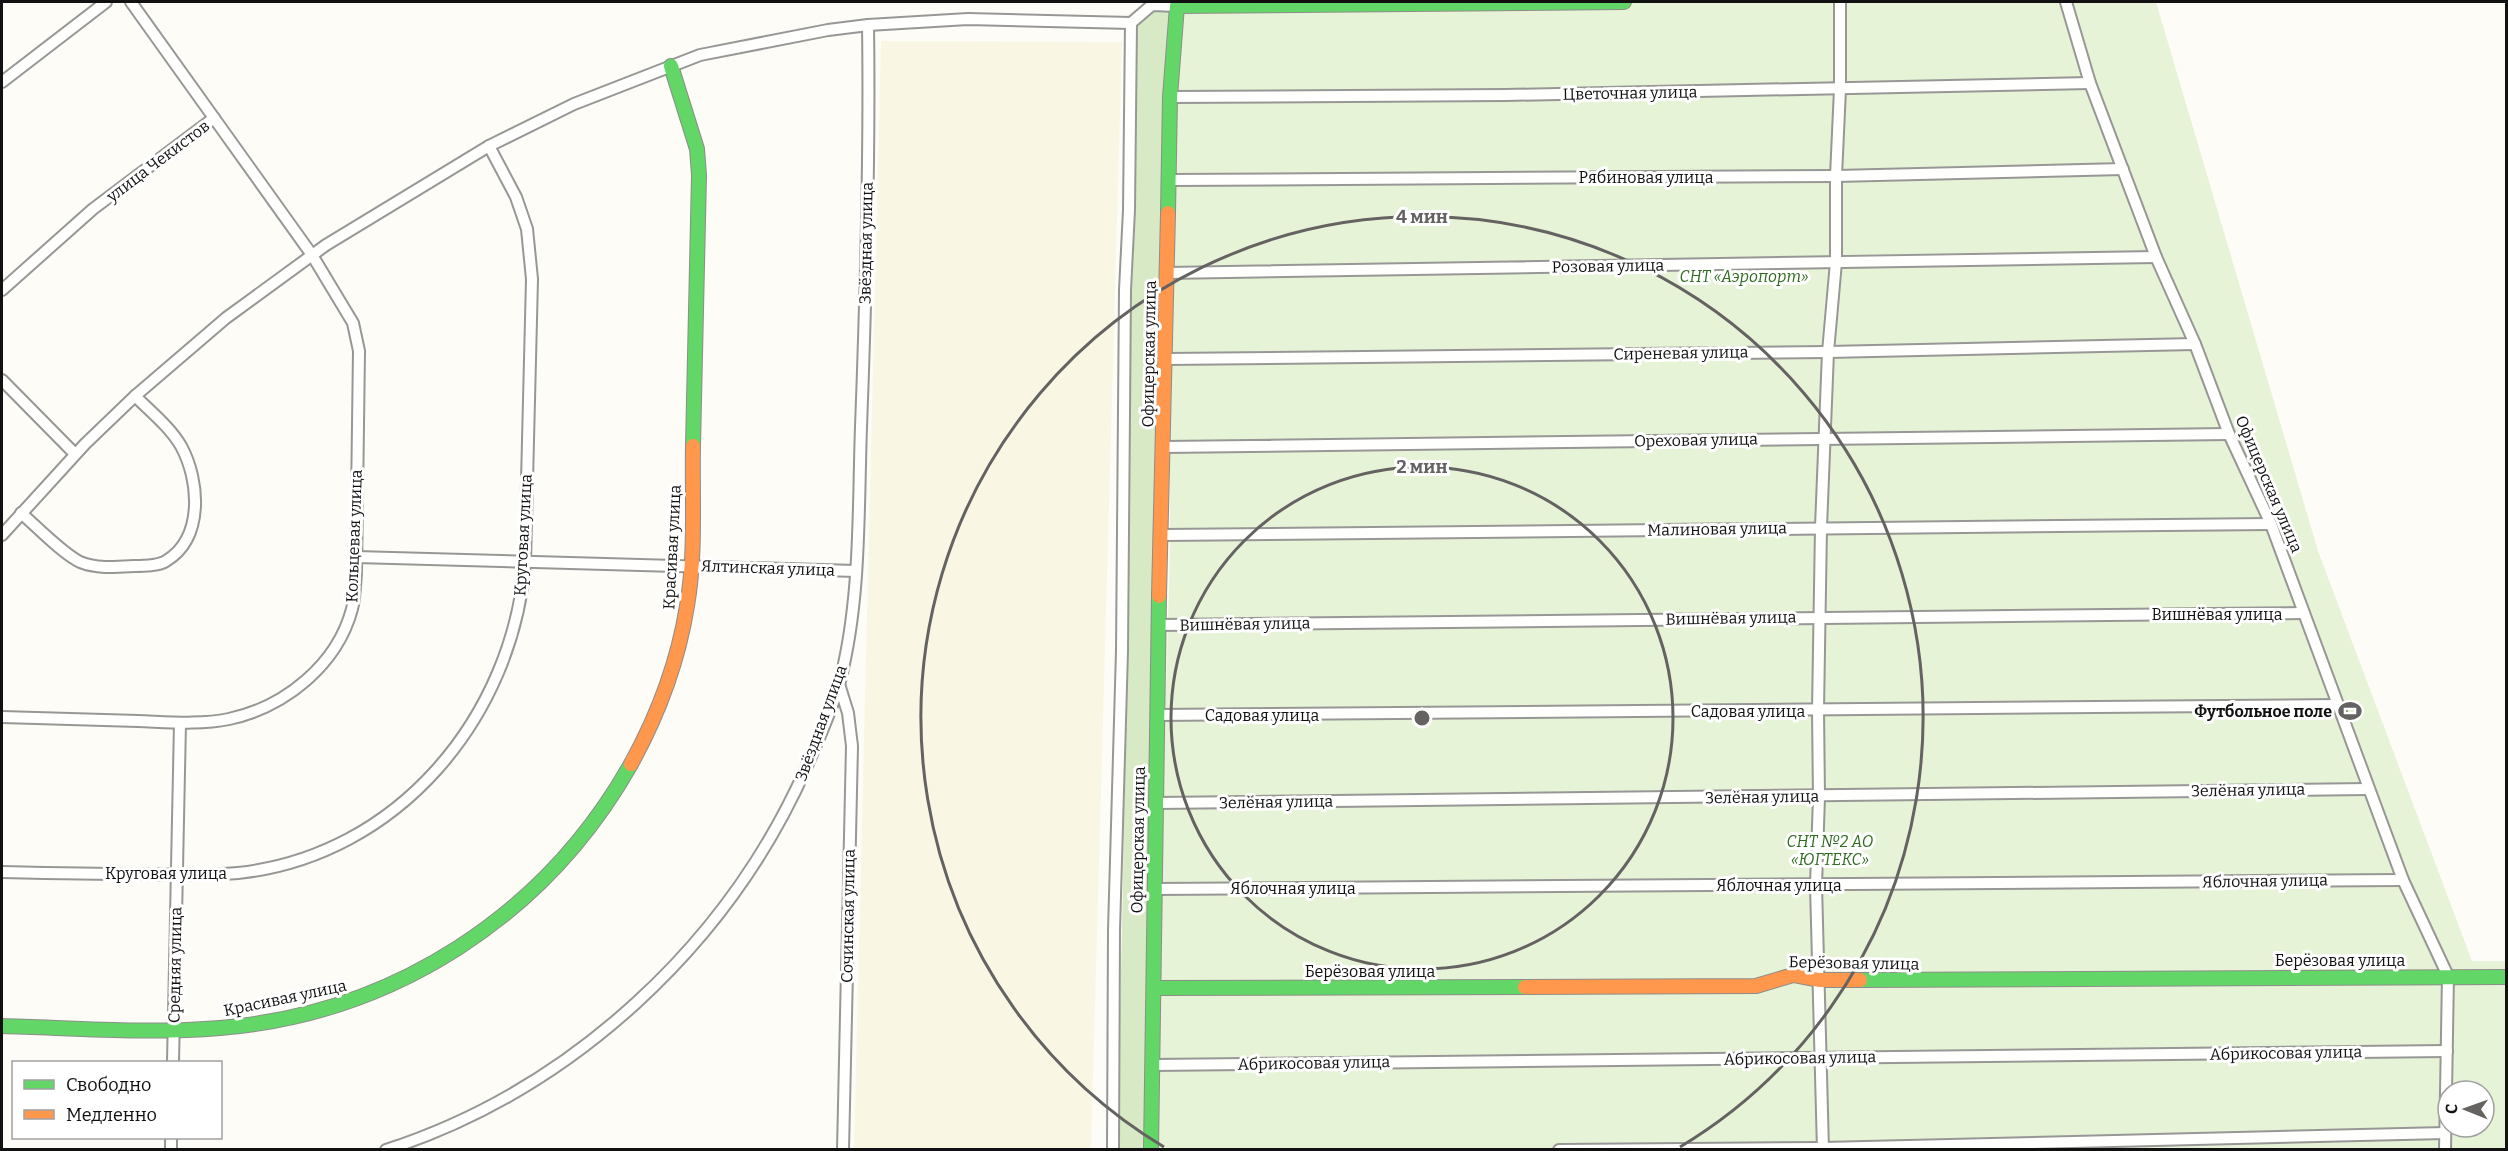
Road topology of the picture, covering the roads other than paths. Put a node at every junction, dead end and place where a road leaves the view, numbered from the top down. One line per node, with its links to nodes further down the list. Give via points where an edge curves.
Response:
1 (106, 2): 10 (street)
2 (131, 2): 14 (street)
3 (1624, 2): 6 (street)
4 (1840, 2): 12 (street)
5 (2066, 2): 11 (street, Офицерская улица)
6 (1177, 6): 7 (street, via 1152,5); 13 (street, Офицерская улица)
7 (1131, 23): 8 (street, via 968,19); 73 (street)
8 (868, 25): 9 (street, via 700,55); 41 (street, Звёздная улица, via 864,344)
9 (671, 66): 15 (street, via 574,104); 40 (street, Красивая улица, via 697,149 699,176)
10 (2, 82)
11 (2090, 83): 12 (street, Цветочная улица); 16 (street, Офицерская улица)
12 (1840, 89): 13 (street, Цветочная улица); 17 (street)
13 (1170, 97): 18 (street, Офицерская улица)
14 (214, 118): 19 (street, улица Чекистов); 23 (street, улица Чекистов, via 93,209)
15 (489, 146): 19 (street); 39 (street, Круговая улица, via 516,196 527,229 532,279)
16 (2123, 169): 17 (street, Рябиновая улица); 20 (street, Офицерская улица)
17 (1836, 176): 18 (street, Рябиновая улица); 21 (street)
18 (1169, 180): 22 (street, Офицерская улица)
19 (312, 255): 28 (street, via 226,318); 38 (street, Кольцевая улица, via 357,336)
20 (2156, 257): 21 (street, Розовая улица); 24 (street, Офицерская улица)
21 (1836, 262): 22 (street, Розовая улица); 25 (street)
22 (1167, 273): 26 (street, Офицерская улица)
23 (2, 290)
24 (2195, 345): 25 (street, Сиреневая улица); 29 (street, Офицерская улица)
25 (1828, 352): 26 (street, Сиреневая улица); 30 (street)
26 (1166, 359): 31 (street, Офицерская улица)
27 (2, 380): 32 (street)
28 (135, 396): 32 (street); 33 (street, via 174,435 191,467 194,512 184,546 164,562 97,566 78,561)
29 (2229, 434): 30 (street, Ореховая улица); 34 (street, Офицерская улица)
30 (1826, 438): 31 (street, Ореховая улица); 35 (street)
31 (1164, 447): 37 (street, Офицерская улица)
32 (75, 454): 33 (street)
33 (21, 513): 36 (street)
34 (2271, 524): 35 (street, Малиновая улица); 42 (street, Офицерская улица)
35 (1821, 527): 37 (street, Малиновая улица); 43 (street)
36 (2, 535)
37 (1162, 535): 44 (street, Офицерская улица)
38 (356, 557): 39 (street, Ялтинская улица); 50 (street, Кольцевая улица, via 352,608 342,635 312,675 292,692 249,713)
39 (525, 562): 40 (street, Ялтинская улица); 55 (street, Круговая улица, via 513,635 473,724 432,776 404,802 340,843 308,856 239,873)
40 (691, 566): 41 (street, Ялтинская улица); 64 (street, Красивая улица, via 687,609 671,675 653,720 624,777 598,816 537,887 468,944 367,996 274,1020 214,1029)
41 (856, 571): 45 (street, Звёздная улица, via 851,630)
42 (2303, 614): 43 (street, Вишнёвая улица); 46 (street, Офицерская улица)
43 (1819, 618): 44 (street, Вишнёвая улица); 47 (street)
44 (1159, 625): 48 (street, Офицерская улица)
45 (839, 684): 71 (street, Звёздная улица, via 796,791 758,860 682,959 619,1018 526,1086 479,1112); 72 (street, Сочинская улица, via 852,746)
46 (2338, 705): 47 (street, Садовая улица); 51 (street, Офицерская улица)
47 (1818, 710): 48 (street, Садовая улица); 52 (street)
48 (1157, 716): 53 (street, Офицерская улица)
49 (2, 717): 50 (street, Кольцевая улица)
50 (180, 723): 55 (street, Средняя улица)
51 (2368, 789): 52 (street, Зелёная улица); 56 (street, Офицерская улица)
52 (1819, 796): 53 (street, Зелёная улица); 57 (street)
53 (1155, 803): 58 (street, Офицерская улица)
54 (2, 872): 55 (street, Круговая улица)
55 (176, 875): 64 (street, Средняя улица)
56 (2403, 880): 57 (street, Яблочная улица); 59 (street, Офицерская улица)
57 (1816, 885): 58 (street, Яблочная улица); 61 (street)
58 (1154, 889): 62 (street, Офицерская улица)
59 (2448, 976): 60 (street, Берёзовая улица); 61 (street, Берёзовая улица); 65 (street)
60 (2506, 977)
61 (1819, 980): 62 (street, Берёзовая улица, via 1793,975 1756,986); 66 (street)
62 (1154, 988): 68 (street, Офицерская улица)
63 (2, 1026): 64 (street, Красивая улица)
64 (173, 1029): 67 (street, Средняя улица)
65 (2446, 1051): 66 (street, Абрикосовая улица); 69 (street)
66 (1820, 1058): 68 (street, Абрикосовая улица); 76 (street)
67 (173, 1061)
68 (1153, 1065): 74 (street, Офицерская улица)
69 (2446, 1079)
70 (2436, 1133): 76 (street)
71 (386, 1149)
72 (843, 1149)
73 (1113, 1149)
74 (1151, 1149)
75 (1559, 1149): 76 (street)
76 (1823, 1149)

